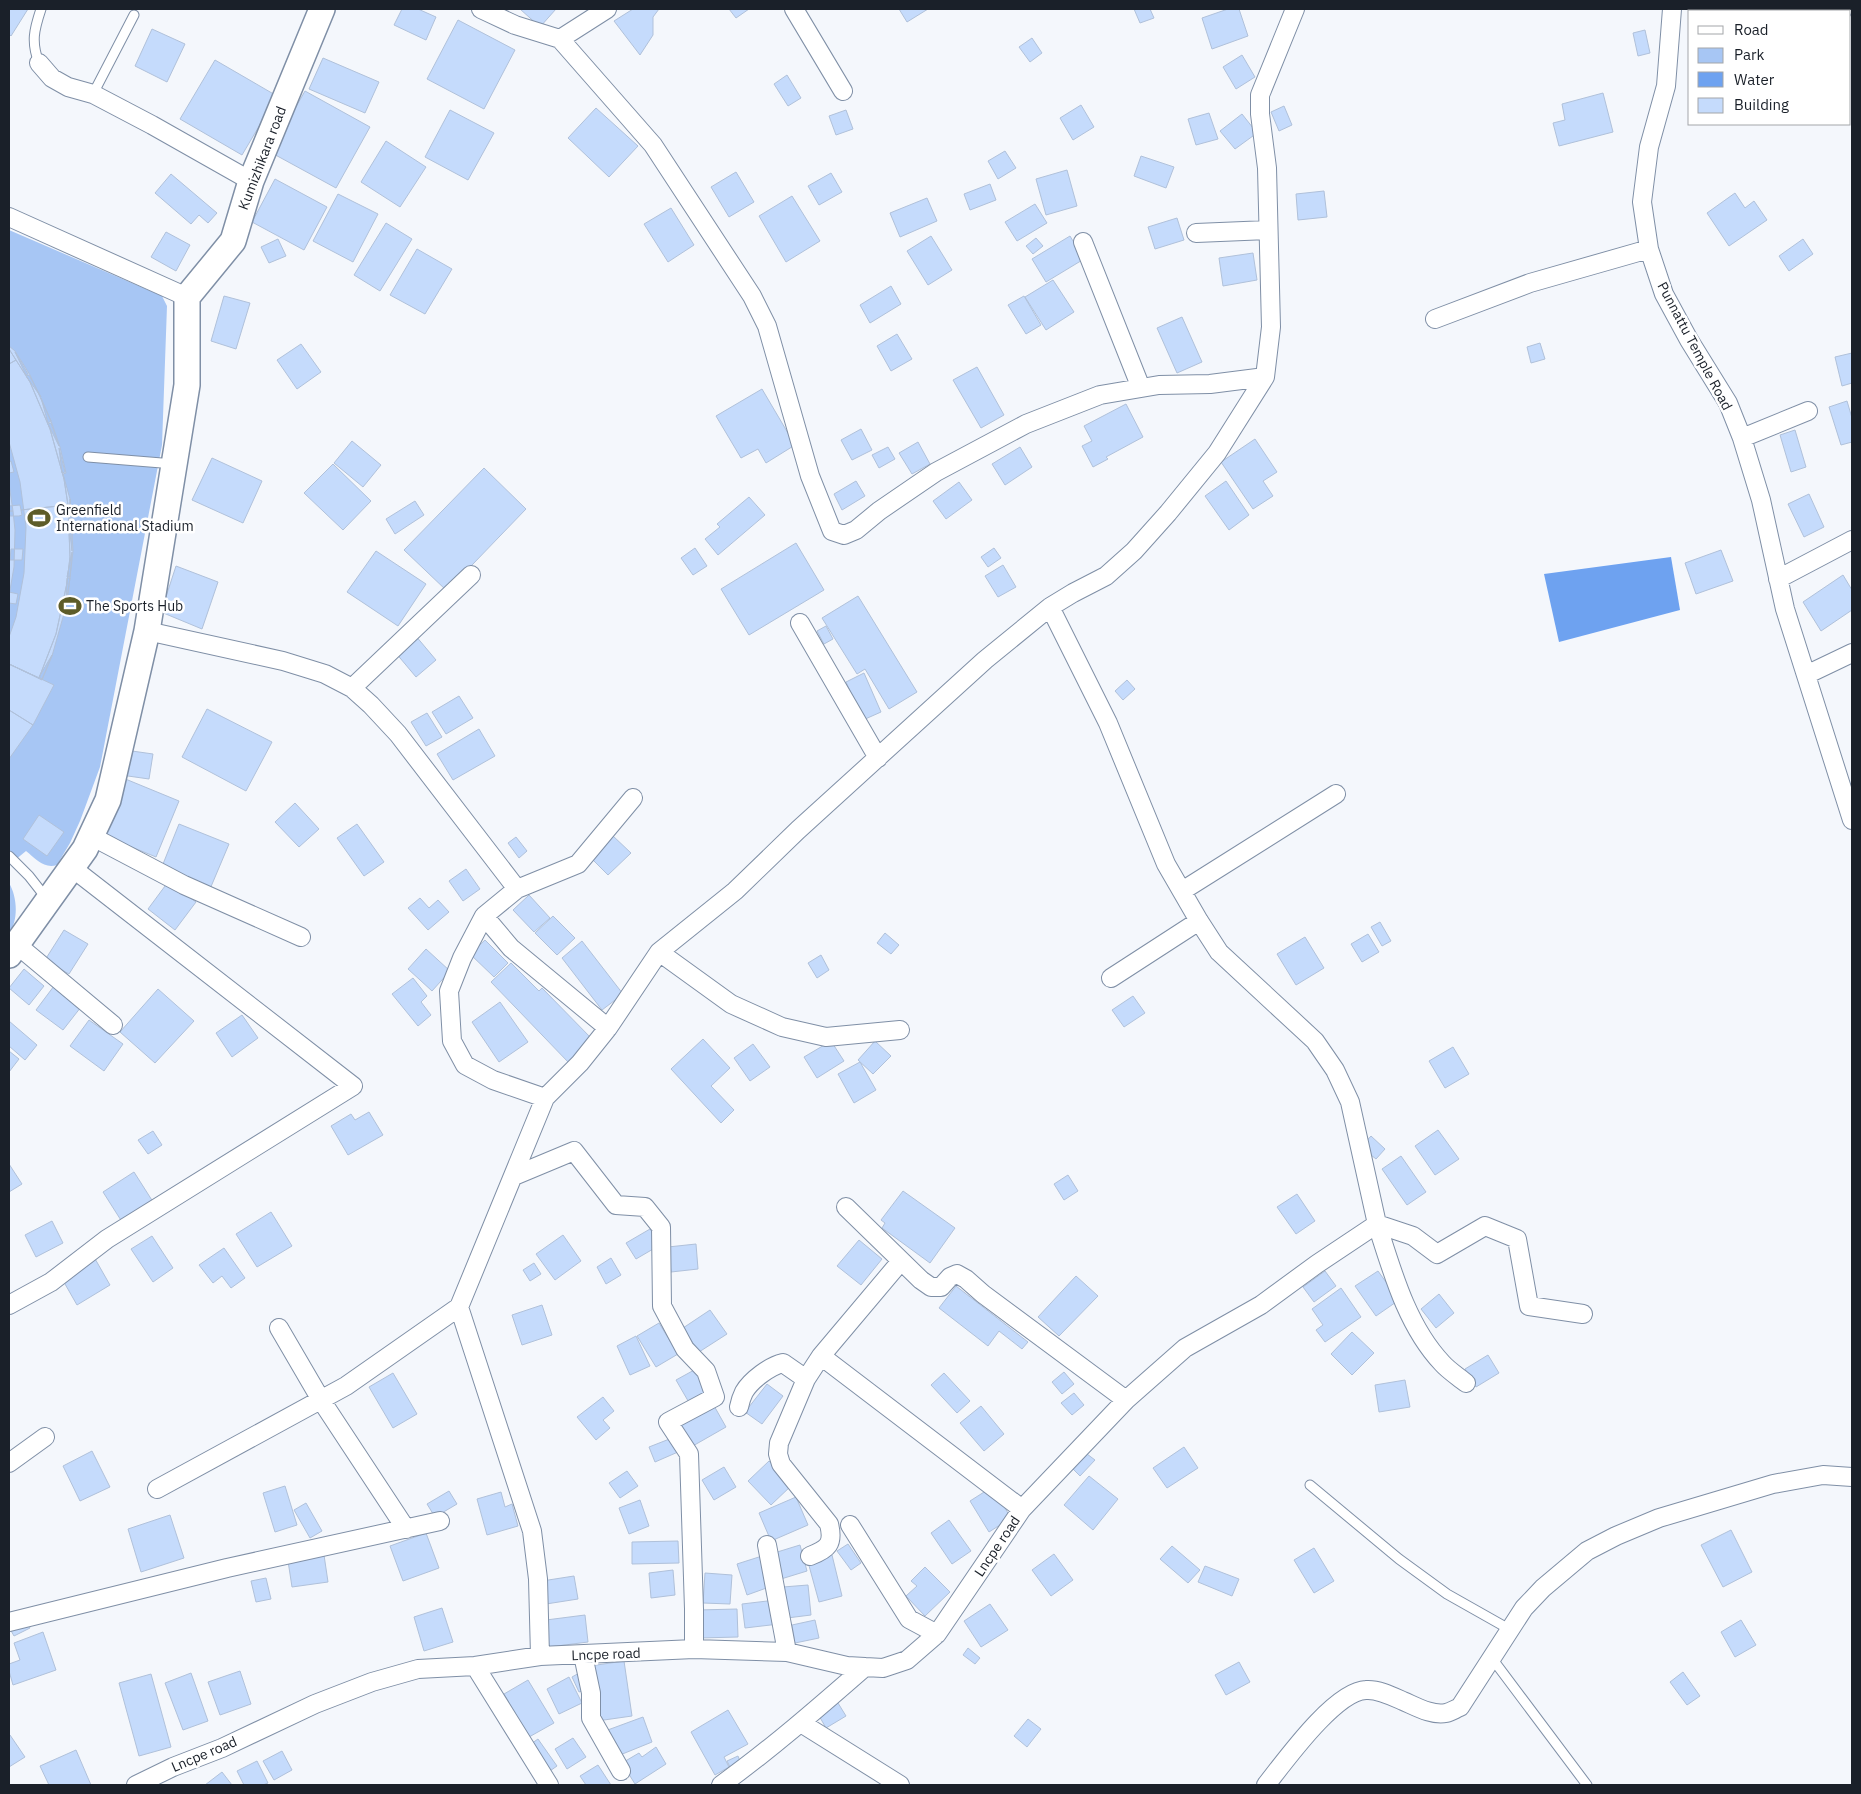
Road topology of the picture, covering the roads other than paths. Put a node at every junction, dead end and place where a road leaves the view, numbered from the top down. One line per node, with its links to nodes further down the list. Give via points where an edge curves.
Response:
1 (41, 9): 10 (lane, via 34,30 34,50)
2 (322, 9): 13 (street, Kumizhikara road)
3 (481, 9): 9 (street, via 515,25)
4 (606, 9): 9 (street)
5 (794, 9): 11 (street)
6 (1295, 9): 15 (street, via 1260,95 1267,168)
7 (1672, 9): 18 (street, Punnattu Temple Road, via 1666,86 1649,147 1642,202)
8 (134, 15): 12 (lane)
9 (560, 39): 22 (street, via 653,145 752,296 767,326 810,476 832,531 844,535 856,530 936,472 1026,424 1100,395)
10 (39, 63): 12 (street, via 52,78 68,87)
11 (843, 91)
12 (93, 94): 13 (street)
13 (251, 181): 19 (street, Kumizhikara road, via 233,241)
14 (9, 218): 19 (street)
15 (1268, 230): 16 (street); 21 (street, via 1271,328)
16 (1196, 233)
17 (1083, 242): 22 (street)
18 (1649, 249): 20 (street, via 1530,283); 24 (street, Punnattu Temple Road, via 1664,294 1728,403)
19 (187, 297): 26 (street, via 186,385)
20 (1435, 319)
21 (1265, 377): 22 (street); 30 (street, via 1217,453 1134,551 1106,576)
22 (1142, 388)
23 (1808, 411): 24 (street)
24 (1742, 438): 29 (street, Punnattu Temple Road, via 1762,500)
25 (88, 457): 26 (lane)
26 (174, 464): 32 (street)
27 (1852, 540): 29 (street)
28 (471, 575): 35 (street)
29 (1778, 579): 34 (street, Punnattu Temple Road)
30 (1050, 607): 36 (street, via 985,660); 44 (street, via 1108,723 1166,864)
31 (800, 623): 36 (street)
32 (147, 631): 35 (street, via 283,661 325,674); 40 (street, via 108,800)
33 (1852, 653): 34 (street)
34 (1806, 675): 39 (street, Punnattu Temple Road)
35 (352, 688): 43 (street, via 398,734)
36 (878, 758): 50 (street, via 735,891)
37 (1336, 794): 44 (street)
38 (633, 798): 43 (street, via 578,864)
39 (1852, 820)
40 (91, 836): 42 (street); 48 (street, via 184,885)
41 (9, 856): 45 (lane)
42 (71, 867): 45 (street); 60 (street, via 353,1086 107,1240 51,1282)
43 (517, 889): 46 (street)
44 (1182, 891): 47 (street)
45 (47, 899): 49 (street)
46 (484, 916): 53 (street, via 511,948); 55 (street, via 448,991 452,1041 465,1065 493,1080)
47 (1199, 921): 51 (street); 58 (street, via 1219,952 1314,1041 1335,1070 1350,1102)
48 (301, 937)
49 (12, 950): 52 (street)
50 (659, 952): 53 (street); 54 (street, via 731,1004 782,1028 826,1038)
51 (1111, 978)
52 (113, 1025)
53 (608, 1028): 55 (street, via 580,1063)
54 (900, 1030)
55 (545, 1098): 56 (street)
56 (514, 1176): 61 (street); 84 (street, via 574,1151 616,1205 645,1207 661,1227 662,1306 685,1349 706,1371 715,1397 668,1422 689,1454)
57 (846, 1207): 59 (street)
58 (1377, 1224): 62 (street, via 1413,1236 1437,1254 1485,1226 1517,1239 1528,1306); 66 (street, via 1399,1292 1411,1317 1443,1364); 68 (street, Lncpe road, via 1261,1305 1185,1348)
59 (902, 1261): 64 (street); 68 (street, via 931,1287 941,1287 957,1274 966,1279)
60 (9, 1305)
61 (459, 1307): 67 (street, via 346,1386); 87 (street, via 532,1530 538,1579)
62 (1583, 1314)
63 (279, 1328): 67 (street)
64 (821, 1356): 65 (street); 75 (street)
65 (806, 1379): 69 (street, via 783,1364 776,1365 744,1390); 80 (street, via 778,1443 778,1454 781,1464 829,1524 832,1536 829,1544 823,1551)
66 (1466, 1383)
67 (320, 1400): 74 (street); 78 (street)
68 (1126, 1400): 75 (street, Lncpe road)
69 (739, 1407)
70 (45, 1437): 71 (street)
71 (9, 1463)
72 (1852, 1477): 82 (street, via 1823,1475 1772,1484 1659,1518 1616,1536 1587,1551 1543,1588)
73 (1310, 1485): 82 (lane, via 1447,1594)
74 (157, 1489)
75 (1022, 1509): 83 (street, Lncpe road)
76 (440, 1521): 78 (street)
77 (850, 1525): 83 (street, via 909,1619)
78 (406, 1529): 81 (street, via 226,1568)
79 (767, 1545): 85 (street)
80 (810, 1556)
81 (9, 1622)
82 (1509, 1629): 88 (street)
83 (937, 1634): 90 (street, Lncpe road, via 907,1660 883,1668)
84 (694, 1649): 85 (street, Lncpe road); 86 (street, Lncpe road)
85 (787, 1652): 90 (street, Lncpe road)
86 (583, 1655): 87 (street, Lncpe road); 92 (street, via 591,1693 591,1718)
87 (540, 1656): 89 (street, Lncpe road)
88 (1491, 1657): 97 (street, via 1460,1707 1444,1714 1423,1710 1380,1692 1366,1690 1351,1695 1332,1707); 98 (lane)
89 (475, 1666): 94 (street, Lncpe road, via 418,1670 372,1682 315,1704); 95 (street)
90 (865, 1667): 91 (street)
91 (801, 1723): 93 (street); 96 (street)
92 (621, 1771)
93 (728, 1783)
94 (136, 1785)
95 (549, 1785)
96 (900, 1785)
97 (1266, 1785)
98 (1587, 1785)

